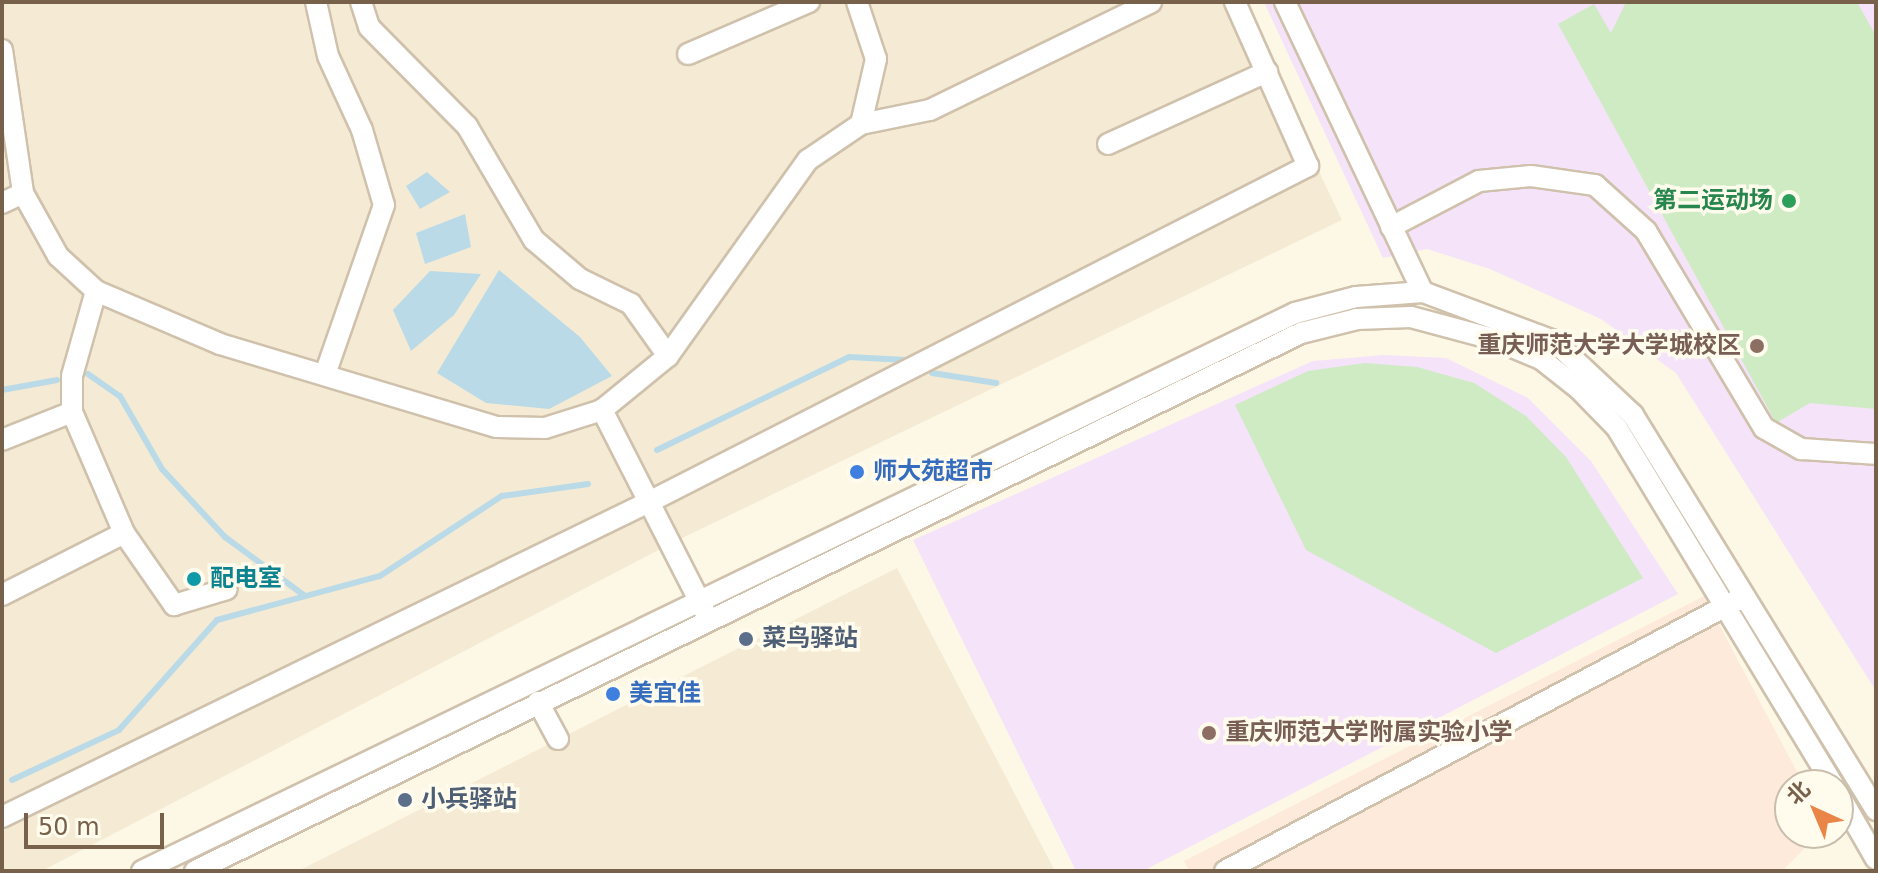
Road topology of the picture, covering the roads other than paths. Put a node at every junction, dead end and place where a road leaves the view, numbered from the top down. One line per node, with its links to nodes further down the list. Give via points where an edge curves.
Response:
1 (316, 2): 19 (street, via 328,56 362,130 384,205)
2 (361, 2): 18 (street, via 369,27 467,126 534,240 580,279 631,304)
3 (809, 2): 8 (street)
4 (857, 2): 11 (street, via 876,59)
5 (1151, 2): 11 (street, via 930,110)
6 (1235, 2): 10 (street)
7 (1285, 2): 15 (street)
8 (688, 54)
9 (3, 63): 13 (street)
10 (1267, 72): 12 (street); 24 (street, via 1308,166)
11 (861, 124): 18 (street, via 808,160)
12 (1108, 144)
13 (23, 193): 14 (street); 16 (street, via 58,256)
14 (2, 203)
15 (1391, 227): 17 (street); 23 (street, via 1479,181 1531,176 1595,185 1646,231 1764,428 1801,449)
16 (96, 291): 19 (street, via 220,344); 21 (street, via 72,376)
17 (1423, 292): 28 (street, via 1505,317 1554,341 1595,375 1633,415); 29 (street, via 1356,297 1295,313)
18 (668, 356): 20 (street)
19 (326, 372): 20 (street, via 497,427 545,428)
20 (602, 410): 24 (street)
21 (72, 412): 22 (street); 25 (street)
22 (2, 440)
23 (1876, 454)
24 (649, 502): 29 (street); 34 (street)
25 (124, 533): 26 (street, via 174,605); 27 (street)
26 (227, 589)
27 (2, 595)
28 (1737, 600): 29 (street, via 1617,428 1579,389 1541,359 1493,339 1411,317 1357,319 1301,333); 32 (street); 33 (street); 39 (street)
29 (702, 608): 30 (street); 37 (street)
30 (538, 702): 31 (street); 38 (street)
31 (558, 739)
32 (1825, 769)
33 (1876, 810)
34 (2, 817)
35 (1854, 821): 36 (street)
36 (1876, 859)
37 (142, 871)
38 (195, 871)
39 (1225, 871)

